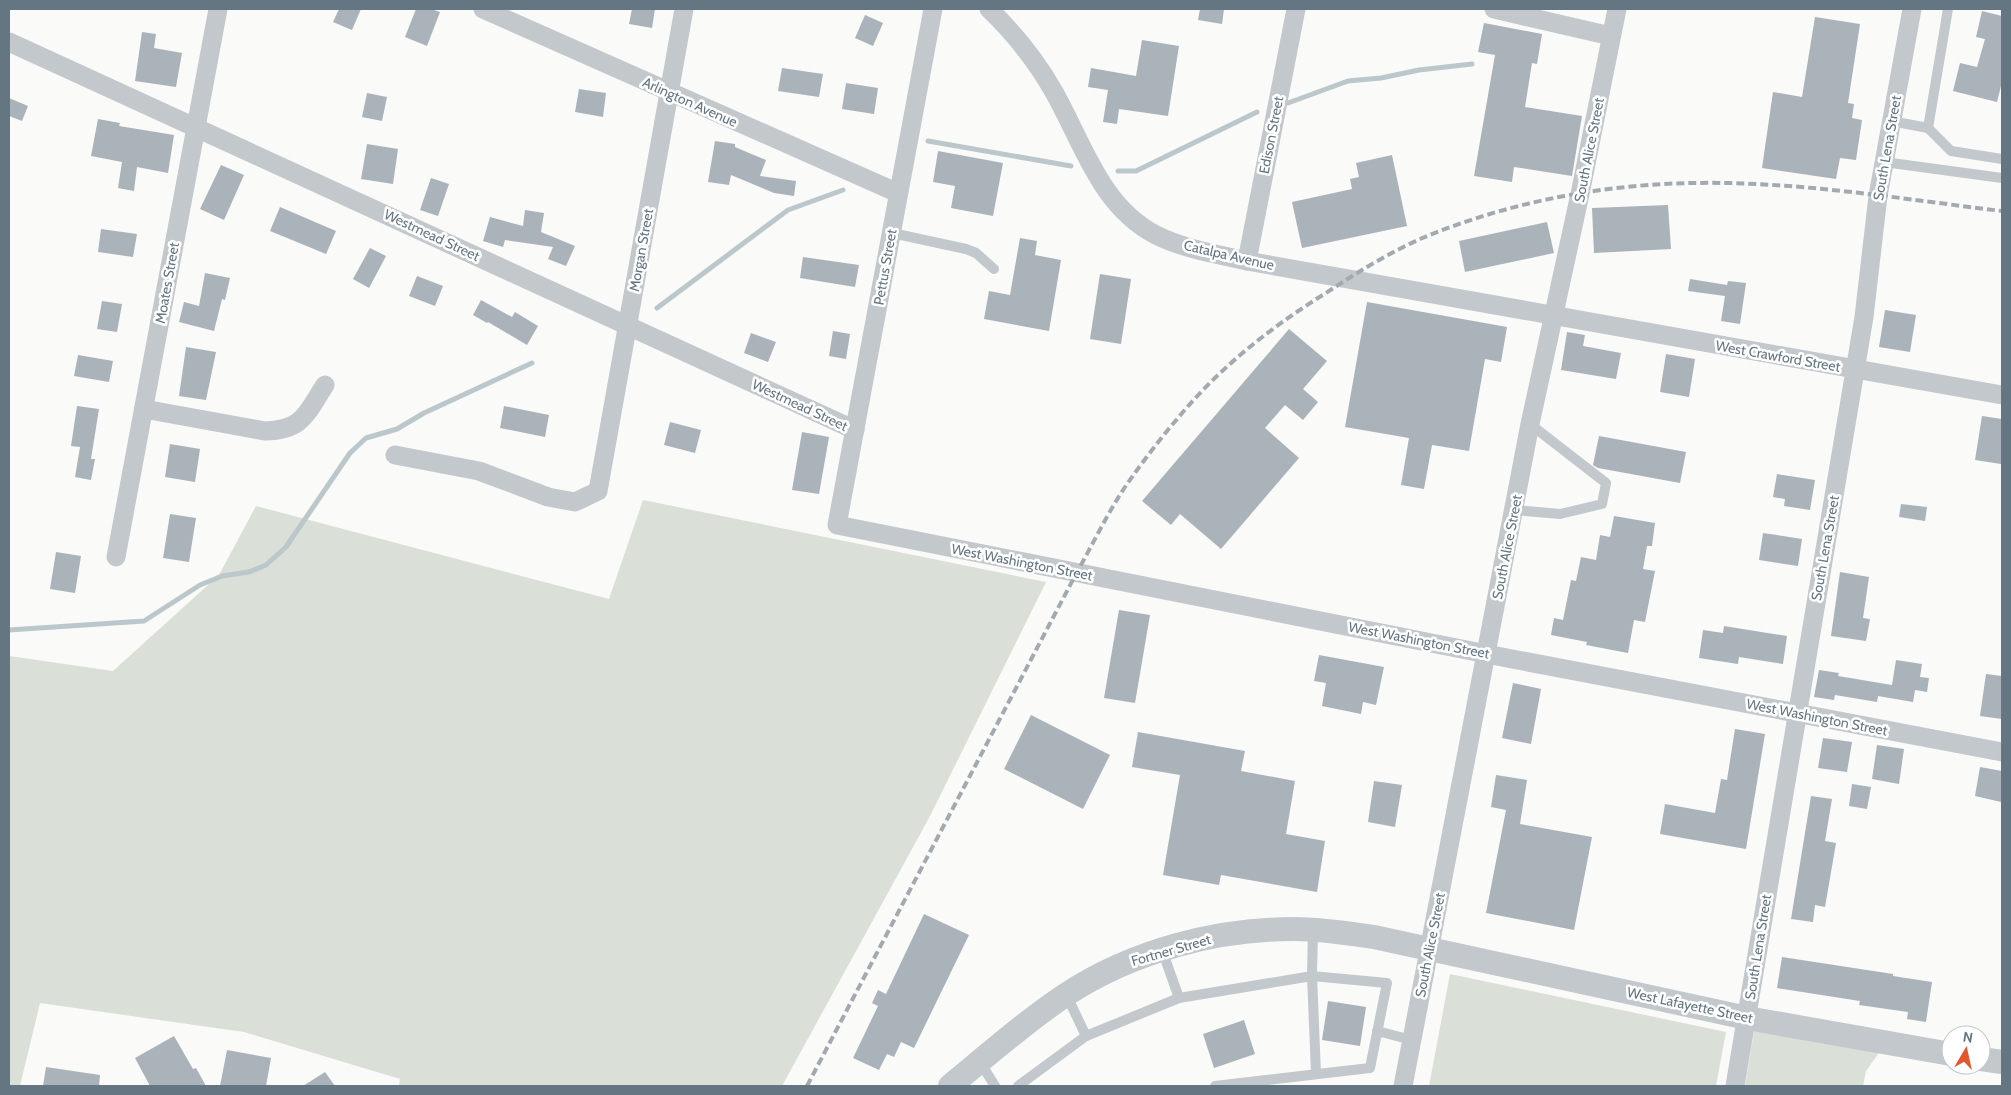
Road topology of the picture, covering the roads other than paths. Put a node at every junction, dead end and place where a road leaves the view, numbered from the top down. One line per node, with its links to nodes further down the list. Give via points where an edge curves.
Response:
1 (218, 9): 15 (street, Moates Street)
2 (483, 9): 13 (street, Arlington Avenue)
3 (684, 9): 13 (street, Morgan Street)
4 (933, 9): 20 (street, Pettus Street)
5 (989, 9): 22 (street, Catalpa Avenue, via 1012,32 1044,76 1098,178 1123,211 1155,234 1171,241)
6 (1296, 9): 22 (street, Edison Street)
7 (1494, 9): 11 (street)
8 (1617, 9): 11 (street, South Alice Street)
9 (1912, 9): 14 (street, South Lena Street)
10 (1948, 9): 16 (lane)
11 (1612, 36): 24 (street, South Alice Street)
12 (9, 42): 15 (street, Westmead Street)
13 (669, 93): 20 (street, Arlington Avenue); 25 (street, Morgan Street)
14 (1891, 121): 16 (lane); 18 (street, South Lena Street)
15 (196, 127): 25 (street, Westmead Street); 29 (street, Moates Street)
16 (1928, 128): 17 (lane, via 1951,151)
17 (2002, 159)
18 (1884, 162): 19 (lane); 26 (street, South Lena Street)
19 (2002, 178)
20 (898, 193): 21 (street, Pettus Street)
21 (892, 233): 23 (lane, via 966,249 976,253); 31 (street, Pettus Street)
22 (1247, 261): 24 (street, Catalpa Avenue)
23 (994, 269)
24 (1555, 315): 26 (street, West Crawford Street); 30 (street, South Alice Street)
25 (627, 325): 31 (street, Westmead Street); 32 (street, Morgan Street, via 598,491 576,502 548,497 479,471)
26 (1855, 370): 28 (street, West Crawford Street); 37 (street, South Lena Street)
27 (325, 385): 29 (street, via 303,419 282,431 265,431)
28 (2002, 395)
29 (144, 409): 35 (street, Moates Street)
30 (1530, 424): 33 (street, South Alice Street); 33 (lane, via 1606,483 1602,504 1560,514)
31 (855, 430): 34 (street, Pettus Street)
32 (395, 455)
33 (1514, 510): 36 (street, South Alice Street)
34 (837, 525): 36 (street, West Washington Street)
35 (116, 557)
36 (1486, 654): 37 (street, West Washington Street); 40 (street, South Alice Street)
37 (1796, 713): 38 (street, West Washington Street); 45 (street, South Lena Street)
38 (2002, 752)
39 (1313, 930): 40 (street, Fortner Street, via 1374,937); 41 (street, Fortner Street, via 1257,930); 42 (lane)
40 (1430, 949): 45 (street, West Lafayette Street); 48 (street, South Alice Street)
41 (1162, 950): 43 (street, Fortner Street, via 1121,965); 44 (lane)
42 (1312, 976): 44 (lane); 46 (lane, via 1387,983); 51 (lane)
43 (1066, 994): 47 (lane); 50 (street, Fortner Street)
44 (1178, 998): 47 (lane)
45 (1747, 1018): 49 (street, West Lafayette Street); 57 (street, South Lena Street)
46 (1377, 1031): 48 (lane); 51 (lane, via 1370,1068)
47 (1086, 1036): 54 (lane)
48 (1412, 1040): 56 (street, South Alice Street)
49 (1941, 1052)
50 (980, 1062): 52 (street, Fortner Street); 53 (lane)
51 (1316, 1074): 55 (lane)
52 (950, 1086)
53 (994, 1086)
54 (1018, 1086)
55 (1215, 1086)
56 (1403, 1086)
57 (1735, 1086)

